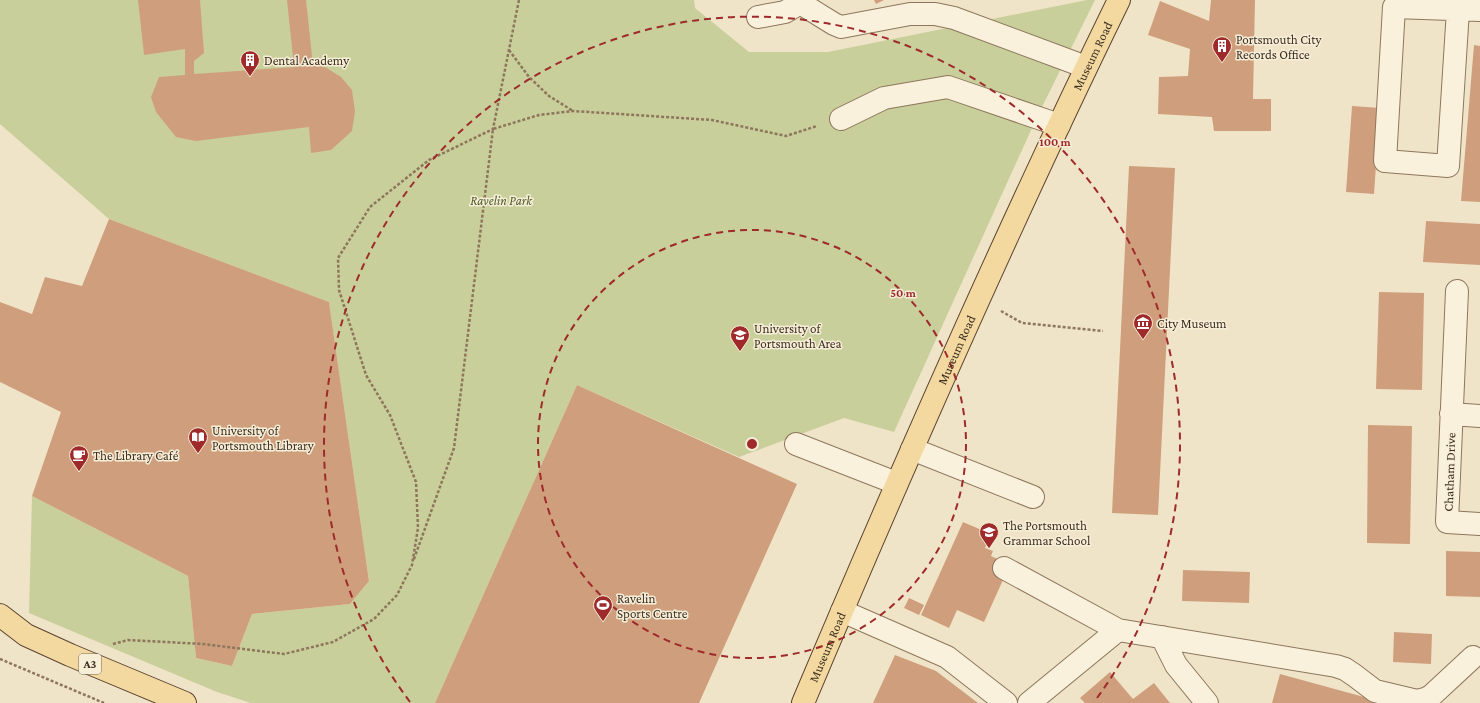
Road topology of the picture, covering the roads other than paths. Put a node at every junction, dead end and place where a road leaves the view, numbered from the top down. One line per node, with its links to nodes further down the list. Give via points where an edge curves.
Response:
1 (1119, 0): 7 (main road, Museum Road)
2 (800, 1): 6 (street, via 786,12); 7 (street, via 841,27 910,14 935,14 954,18)
3 (1395, 4): 4 (street); 4 (street, via 1385,161 1448,166)
4 (1458, 10): 5 (street)
5 (1480, 10)
6 (758, 17)
7 (1086, 67): 9 (main road, Museum Road)
8 (841, 120): 9 (street, via 884,98 948,86)
9 (1058, 125): 14 (main road, Museum Road)
10 (1457, 291): 11 (street)
11 (1451, 414): 12 (street); 17 (street, Chatham Drive, via 1447,522)
12 (1480, 416)
13 (796, 444): 15 (street)
14 (912, 449): 15 (main road, Museum Road); 16 (street)
15 (896, 483): 19 (main road, Museum Road)
16 (1033, 497)
17 (1480, 524)
18 (1004, 568): 21 (street)
19 (842, 611): 25 (main road, Museum Road); 26 (street, via 947,657)
20 (0, 615): 24 (main road, A3, via 32,638)
21 (1118, 630): 22 (street); 27 (street)
22 (1162, 637): 23 (street, via 1336,666 1354,674 1375,691 1417,700 1431,696); 28 (street, via 1176,665)
23 (1473, 658)
24 (185, 703)
25 (803, 703)
26 (1006, 703)
27 (1029, 703)
28 (1207, 703)

